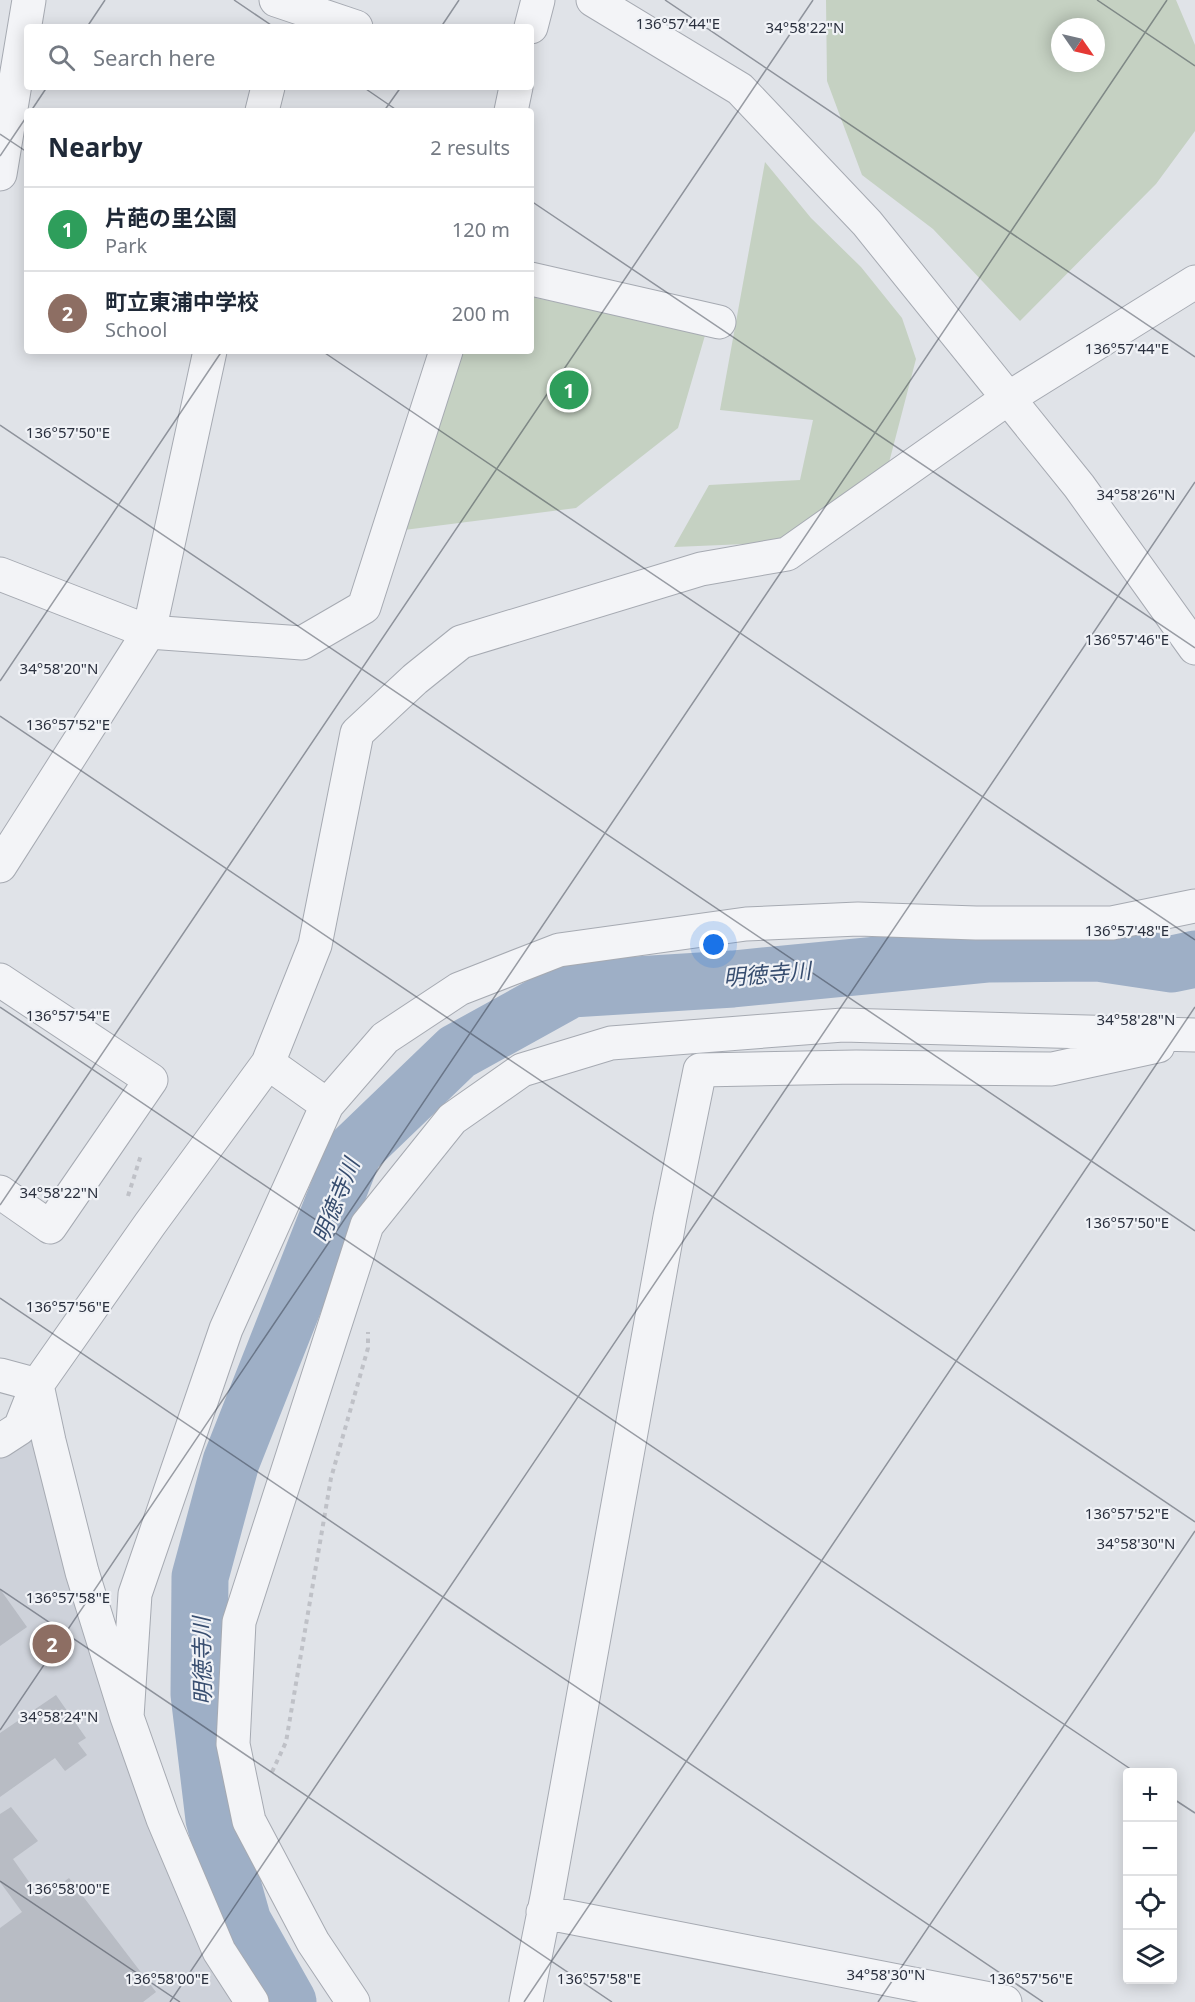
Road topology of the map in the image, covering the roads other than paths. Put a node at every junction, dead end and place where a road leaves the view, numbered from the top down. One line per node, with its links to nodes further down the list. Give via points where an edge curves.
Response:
1 (29, 0): 7 (street)
2 (538, 0): 6 (street)
3 (593, 0): 18 (street, via 740,89 867,223)
4 (281, 10): 5 (street)
5 (343, 24)
6 (532, 24)
7 (9, 69): 12 (street)
8 (266, 90): 10 (street)
9 (515, 90): 11 (street)
10 (263, 108)
11 (512, 108)
12 (0, 174)
13 (534, 280): 15 (street)
14 (1195, 282): 18 (street)
15 (719, 322)
16 (209, 354): 20 (street)
17 (445, 354): 20 (street, via 364,607 302,643)
18 (1007, 399): 21 (street, via 1079,486); 26 (street, via 787,554 701,569 461,642 415,679 357,733 315,945)
19 (0, 573): 20 (street)
20 (149, 632): 22 (street)
21 (1195, 648)
22 (0, 866)
23 (1195, 906): 27 (street, via 1112,923 858,920 746,924 559,950 459,989 385,1038)
24 (0, 980): 28 (street, via 151,1080 50,1227)
25 (1195, 1036): 33 (street, via 1052,1069 700,1070); 35 (street, via 843,1025 611,1043 522,1071 453,1119 368,1225 239,1622 233,1744 249,1821 313,1942)
26 (268, 1064): 27 (street); 30 (street)
27 (327, 1105): 32 (street, via 226,1329 135,1594)
28 (0, 1192)
29 (0, 1375): 30 (street)
30 (37, 1385): 31 (street, via 20,1428); 32 (street, via 82,1572)
31 (0, 1441)
32 (127, 1717): 34 (street, via 163,1819 219,1951)
33 (543, 1912): 36 (street); 37 (street)
34 (252, 2002)
35 (353, 2002)
36 (526, 2002)
37 (1005, 2002)

